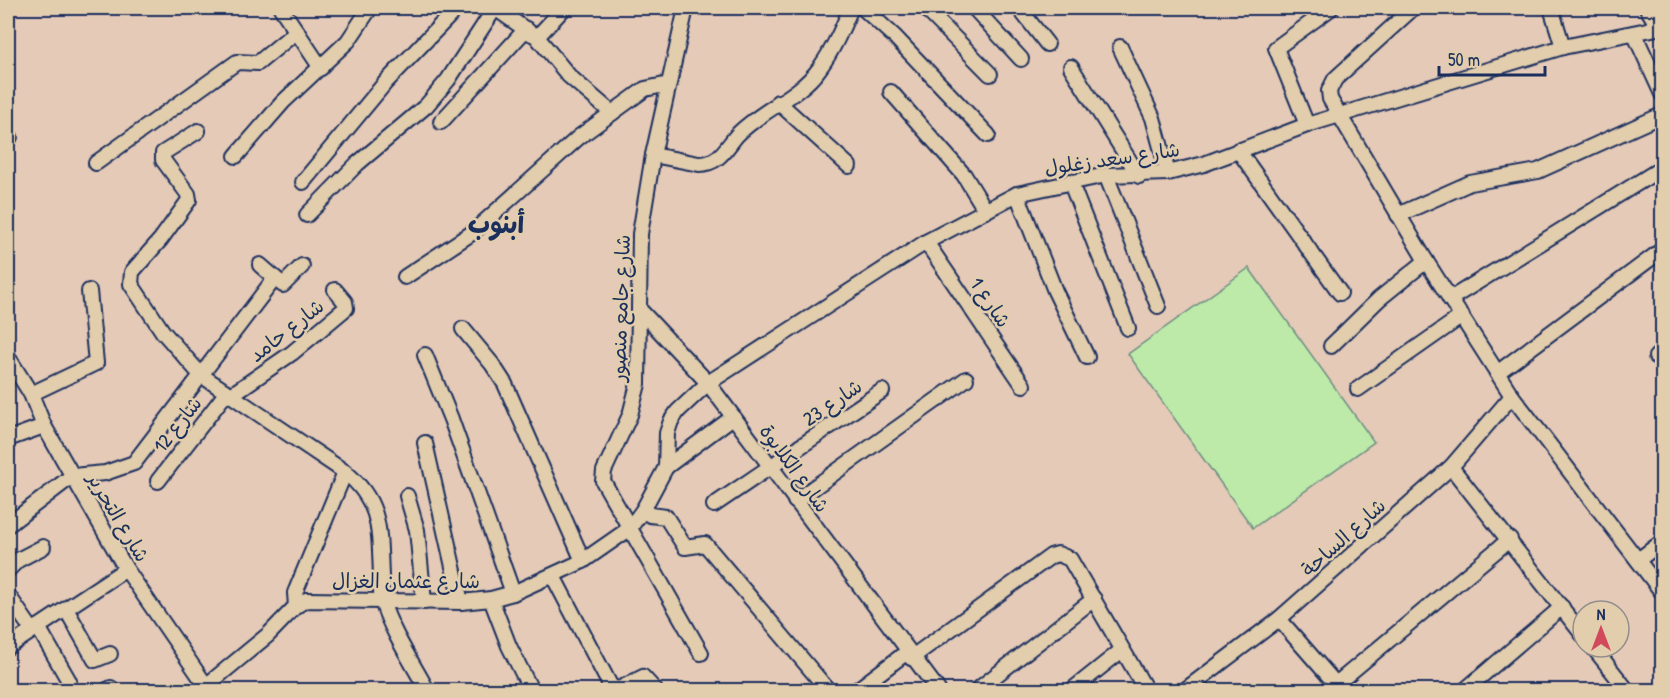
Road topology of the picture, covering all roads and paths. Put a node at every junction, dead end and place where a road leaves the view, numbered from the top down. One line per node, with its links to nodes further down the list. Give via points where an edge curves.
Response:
1 (281, 8): 17 (street)
2 (370, 8): 25 (street, via 348,41)
3 (457, 8): 48 (street, via 386,83)
4 (495, 8): 18 (street); 51 (street, via 448,80 426,106 357,164)
5 (564, 8): 18 (street)
6 (686, 8): 27 (street, شارع جامع منصور)
7 (851, 8): 30 (street, via 818,70)
8 (863, 8): 37 (street, via 896,37)
9 (926, 8): 26 (street)
10 (974, 8): 23 (street)
11 (1019, 8): 20 (street)
12 (1331, 8): 35 (street, via 1276,48)
13 (1413, 8): 32 (street, via 1335,79 1329,92)
14 (1551, 8): 22 (street)
15 (1647, 8): 16 (street)
16 (1661, 27): 19 (street, شارع سعد زغلول)
17 (297, 31): 25 (street); 41 (street, via 256,64 237,62)
18 (531, 33): 31 (street, via 569,76); 34 (street)
19 (1634, 33): 22 (street, شارع سعد زغلول); 29 (street)
20 (1047, 44)
21 (1120, 47): 44 (street, via 1153,118)
22 (1563, 47): 32 (street, شارع سعد زغلول)
23 (1021, 59)
24 (1071, 67): 46 (street)
25 (321, 68): 40 (street, via 258,128)
26 (990, 74)
27 (669, 84): 31 (street, via 645,89); 39 (street, شارع جامع منصور)
28 (891, 92): 50 (street, via 964,175)
29 (1662, 94)
30 (778, 102): 39 (street, via 746,127 714,162 699,164); 42 (street)
31 (612, 113): 58 (street, via 572,143 472,233)
32 (1340, 115): 35 (street, شارع سعد زغلول); 52 (street)
33 (1662, 115): 52 (street, via 1538,171 1470,183)
34 (441, 122)
35 (1307, 125): 38 (street, شارع سعد زغلول)
36 (198, 131): 74 (street, via 163,153 163,160 189,200 132,272 130,280 163,332)
37 (988, 135)
38 (1238, 150): 44 (street, شارع سعد زغلول); 62 (street)
39 (653, 155): 65 (street, شارع جامع منصور, via 640,234)
40 (236, 156)
41 (96, 164)
42 (849, 166)
43 (1662, 168): 63 (street)
44 (1168, 173): 46 (street, شارع سعد زغلول)
45 (1106, 175): 46 (street, شارع سعد زغلول); 47 (street, شارع سعد زغلول); 64 (street)
46 (1139, 176)
47 (1070, 181): 49 (street, شارع سعد زغلول); 68 (street)
48 (303, 182)
49 (1017, 194): 50 (street, شارع سعد زغلول); 72 (street, via 1055,291)
50 (986, 211): 53 (street, شارع سعد زغلول)
51 (307, 215)
52 (1398, 215): 55 (street)
53 (926, 242): 76 (street, شارع سعد زغلول); 77 (street, شارع 1)
54 (1662, 250): 73 (street)
55 (1426, 261): 63 (street); 69 (street, via 1372,305)
56 (260, 265): 59 (street)
57 (302, 266): 59 (street, via 285,285)
58 (405, 277)
59 (275, 278): 74 (street)
60 (335, 290): 81 (street, شارع حامد, via 346,308 292,352)
61 (89, 291): 80 (street, via 96,363)
62 (1340, 293)
63 (1450, 299): 66 (street)
64 (1158, 306)
65 (639, 309): 76 (street, شارع الكلابوة); 98 (street, شارع جامع منصور, via 637,395 603,476 603,486)
66 (1462, 316): 73 (street); 78 (street)
67 (463, 328): 103 (street, via 505,384)
68 (1128, 328)
69 (1331, 346)
70 (424, 355): 108 (street)
71 (8, 357): 80 (street, شارع التحرير)
72 (1087, 357)
73 (1497, 373): 82 (street)
74 (201, 375): 81 (street); 91 (street, via 134,463 105,473)
75 (966, 379): 94 (street)
76 (708, 383): 83 (street, شارع الكلابوة); 89 (street, شارع عثمان الغزال, via 671,421)
77 (1023, 385)
78 (1358, 389)
79 (882, 391): 88 (street, شارع 23)
80 (31, 394): 84 (street, شارع التحرير)
81 (229, 394): 90 (street); 92 (street, شارع 12)
82 (1512, 396): 87 (street, شارع الساحة); 102 (street)
83 (733, 417): 88 (street, شارع الكلابوة); 89 (street)
84 (44, 426): 85 (street); 91 (street, شارع التحرير)
85 (8, 439)
86 (425, 443): 114 (street)
87 (1451, 466): 99 (street); 118 (street, شارع الساحة)
88 (770, 467): 94 (street, شارع الكلابوة); 95 (street, شارع 23)
89 (666, 468): 96 (street, شارع عثمان الغزال)
90 (345, 472): 112 (street, via 359,483 376,514); 115 (street, via 295,593)
91 (72, 476): 97 (street); 104 (street, شارع التحرير)
92 (158, 481)
93 (407, 496): 113 (street, via 417,530)
94 (795, 501): 125 (street, شارع الكلابوة)
95 (714, 505)
96 (643, 510): 98 (street, شارع عثمان الغزال); 134 (street, via 666,517 685,547 705,544)
97 (8, 525)
98 (629, 529): 103 (street, شارع عثمان الغزال); 124 (street, شارع جامع منصور)
99 (1510, 539): 116 (street); 129 (street)
100 (1662, 542): 102 (street)
101 (43, 546): 105 (street)
102 (1638, 560): 107 (street)
103 (583, 561): 106 (street, شارع عثمان الغزال)
104 (126, 569): 117 (street); 128 (street, شارع التحرير)
105 (8, 570)
106 (553, 576): 108 (street, شارع عثمان الغزال); 132 (street)
107 (1662, 592)
108 (513, 593): 110 (street, شارع عثمان الغزال)
109 (8, 595): 120 (street)
110 (491, 599): 114 (street, شارع عثمان الغزال); 131 (street)
111 (1094, 599): 122 (street); 125 (street, via 1070,559 1058,554 1051,556); 137 (street)
112 (382, 602): 113 (street, شارع عثمان الغزال); 115 (street, شارع عثمان الغزال, via 312,600); 130 (street)
113 (424, 602): 114 (street, شارع عثمان الغزال)
114 (461, 602)
115 (296, 606): 128 (street)
116 (1562, 607): 119 (street); 141 (street)
117 (66, 609): 120 (street); 123 (street, via 95,660)
118 (1279, 619): 129 (street); 140 (street, شارع الساحة)
119 (1571, 619)
120 (35, 629): 121 (street); 127 (street)
121 (8, 647)
122 (1122, 650): 138 (street); 139 (street)
123 (110, 654)
124 (701, 654)
125 (909, 655): 135 (street); 136 (street, شارع الكلابوة)
126 (1602, 659): 142 (street)
127 (69, 681)
128 (207, 688)
129 (1335, 688)
130 (427, 690)
131 (531, 690)
132 (614, 690): 133 (street, via 643,677)
133 (655, 690)
134 (828, 690)
135 (857, 690)
136 (938, 690)
137 (977, 690)
138 (1072, 690)
139 (1146, 690)
140 (1185, 690)
141 (1466, 690)
142 (1627, 690)

